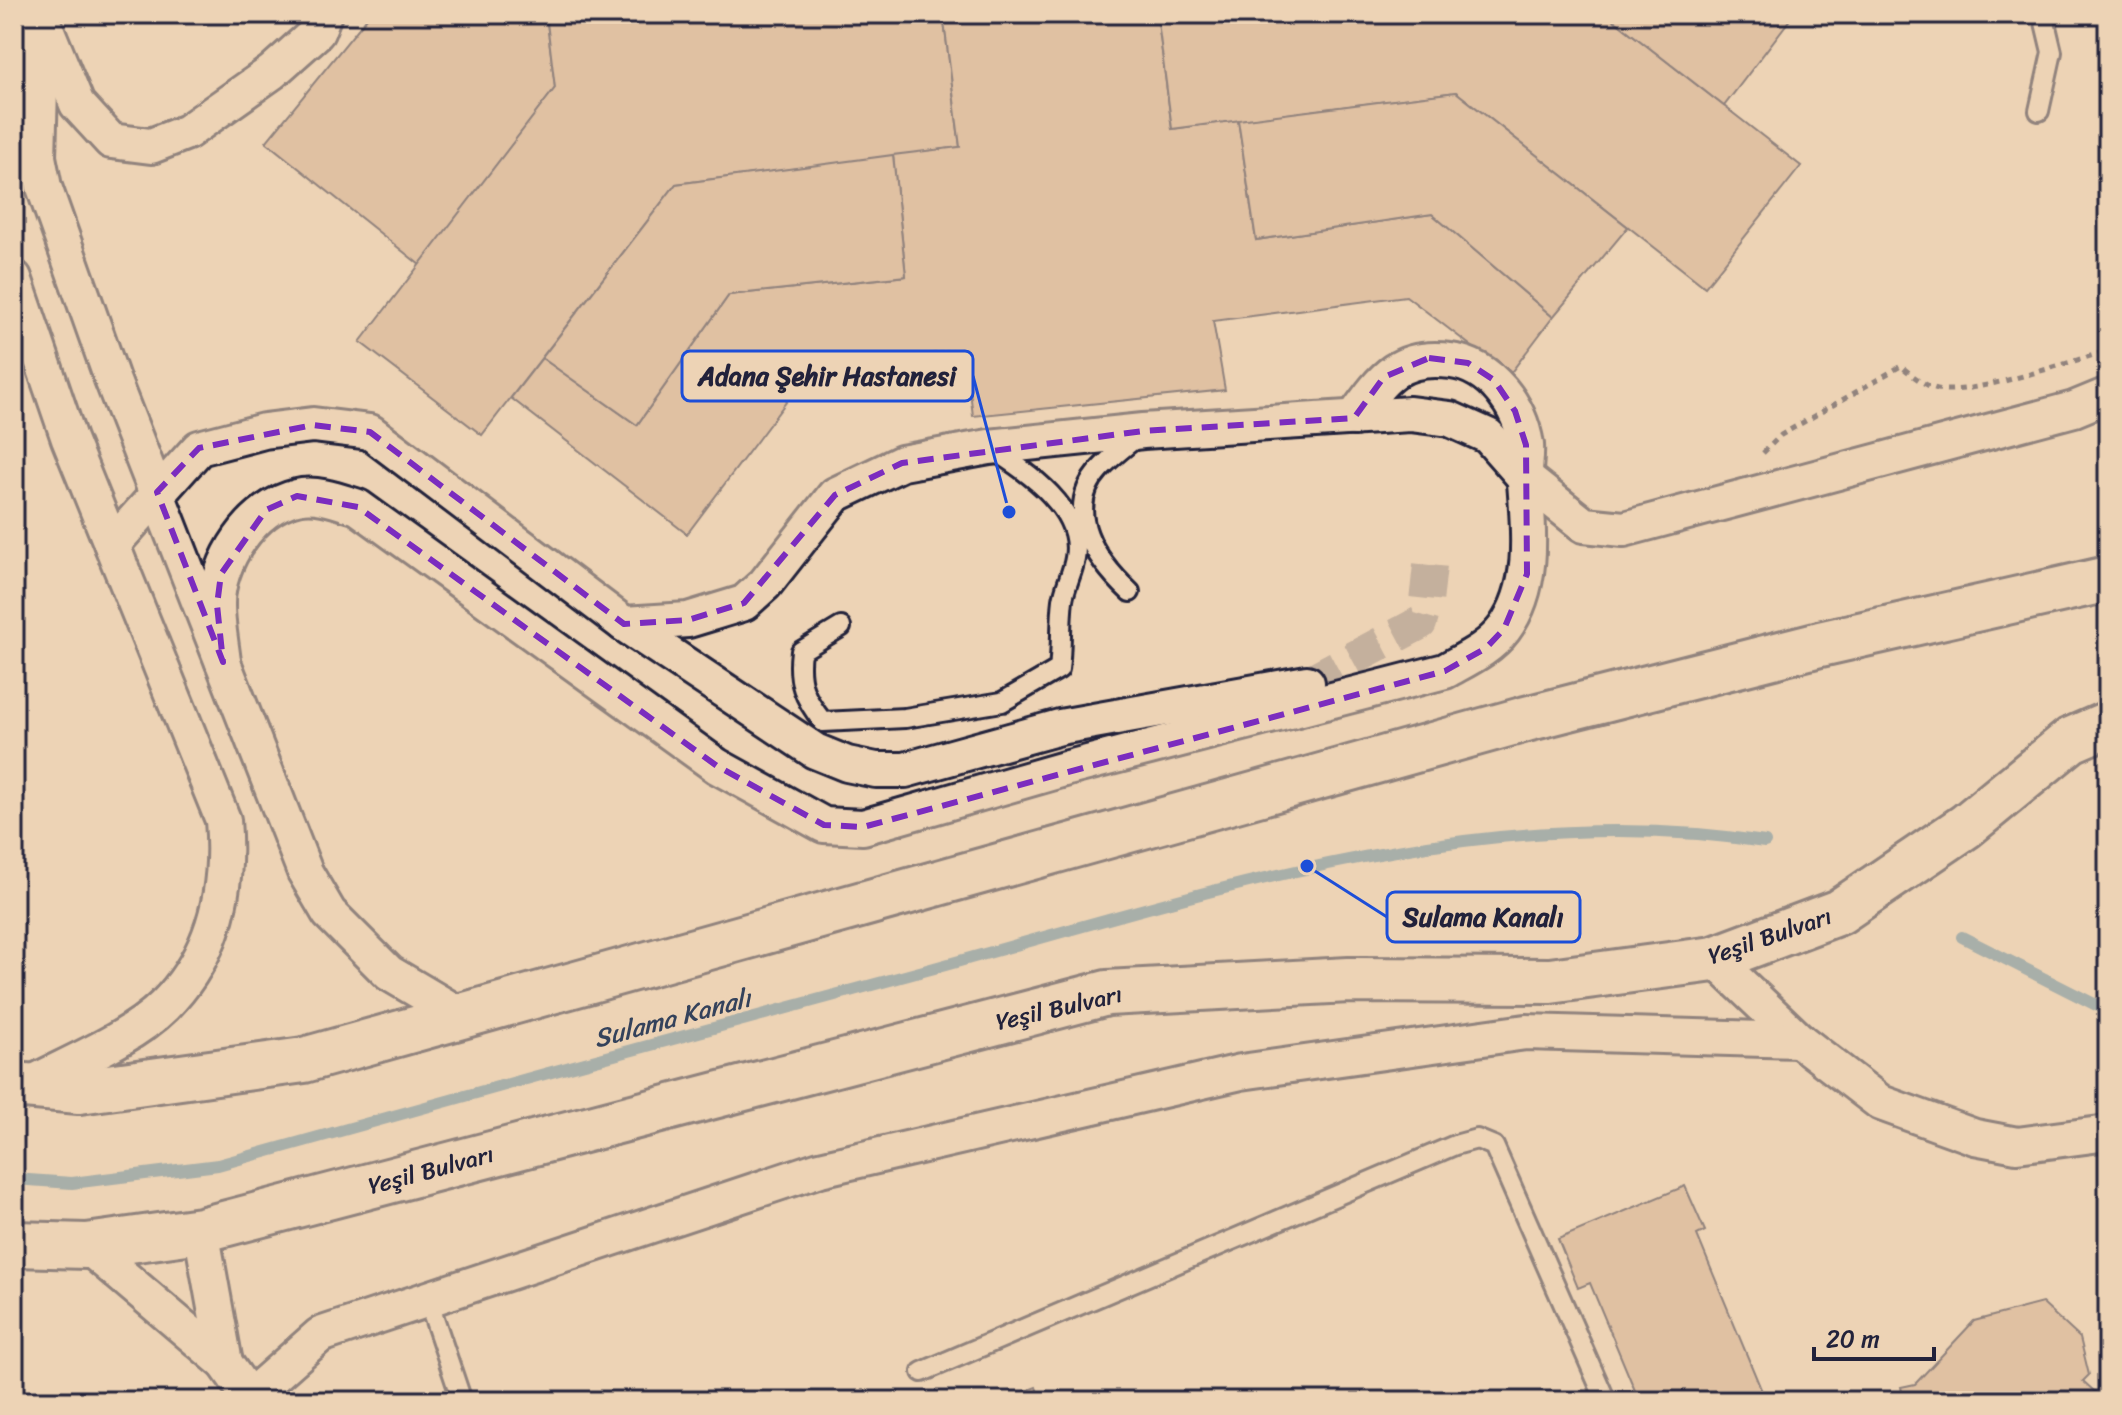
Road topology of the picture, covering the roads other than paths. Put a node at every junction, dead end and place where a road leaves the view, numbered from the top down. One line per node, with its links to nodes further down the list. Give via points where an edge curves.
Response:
1 (324, 14): 3 (street, via 317,32 272,72 187,132 151,146 111,141 77,104)
2 (2043, 14): 5 (lane, via 2052,52)
3 (44, 16): 4 (street); 12 (street, via 38,157 44,187)
4 (14, 39)
5 (2039, 111)
6 (14, 278): 13 (street)
7 (2108, 395): 11 (street, via 2074,409 1624,529 1584,525)
8 (1354, 418): 9 (street); 11 (street, via 1410,414 1450,419 1488,436); 11 (street, via 1384,377 1409,362 1429,358 1468,363 1494,380 1515,411 1526,445)
9 (1143, 431): 10 (street); 15 (lane, via 1099,470 1085,493 1083,521 1091,547)
10 (989, 447): 16 (street, via 902,463 835,495 744,603 688,620); 17 (lane, via 1030,474 1059,502 1071,530 1076,556 1062,600 1059,669 1002,702 905,718 823,722 805,699 798,675 801,651)
11 (1525, 478): 18 (street, via 1529,545 1517,603 1504,629 1486,648 1445,671 863,827 824,825 717,766 358,507 326,497 297,496 266,510 240,538 221,574 217,605)
12 (157, 492): 13 (street); 16 (street, via 199,448 313,425 370,432); 18 (street)
13 (112, 545): 24 (street, via 223,820 227,862 219,912 203,950 163,1007)
14 (2108, 579): 22 (main road, via 1820,644 1526,719)
15 (1130, 592)
16 (624, 624): 19 (street, via 815,751 876,770 905,770 1060,727)
17 (841, 627)
18 (223, 662): 22 (street, via 305,872 329,913 389,973)
19 (1307, 683)
20 (2108, 724): 21 (main road, Yeşil Bulvarı, via 2071,740 1966,826 1839,912)
21 (1714, 959): 23 (street); 26 (main road, Yeşil Bulvarı, via 1550,981 1349,980 1107,993)
22 (465, 1018): 24 (main road, via 304,1060 79,1091)
23 (1799, 1040): 25 (street, via 1881,1103 1975,1137 2017,1145); 29 (street, via 1526,1032 1241,1072 820,1169)
24 (20, 1086)
25 (2108, 1133)
26 (201, 1230): 28 (main road, Yeşil Bulvarı); 30 (street)
27 (14, 1244): 28 (main road, Yeşil Bulvarı)
28 (87, 1246): 30 (street)
29 (428, 1300): 32 (street, via 320,1335); 33 (lane)
30 (225, 1363): 32 (street)
31 (922, 1372): 34 (lane, via 1477,1139 1494,1146)
32 (251, 1398)
33 (462, 1401)
34 (1606, 1401)

